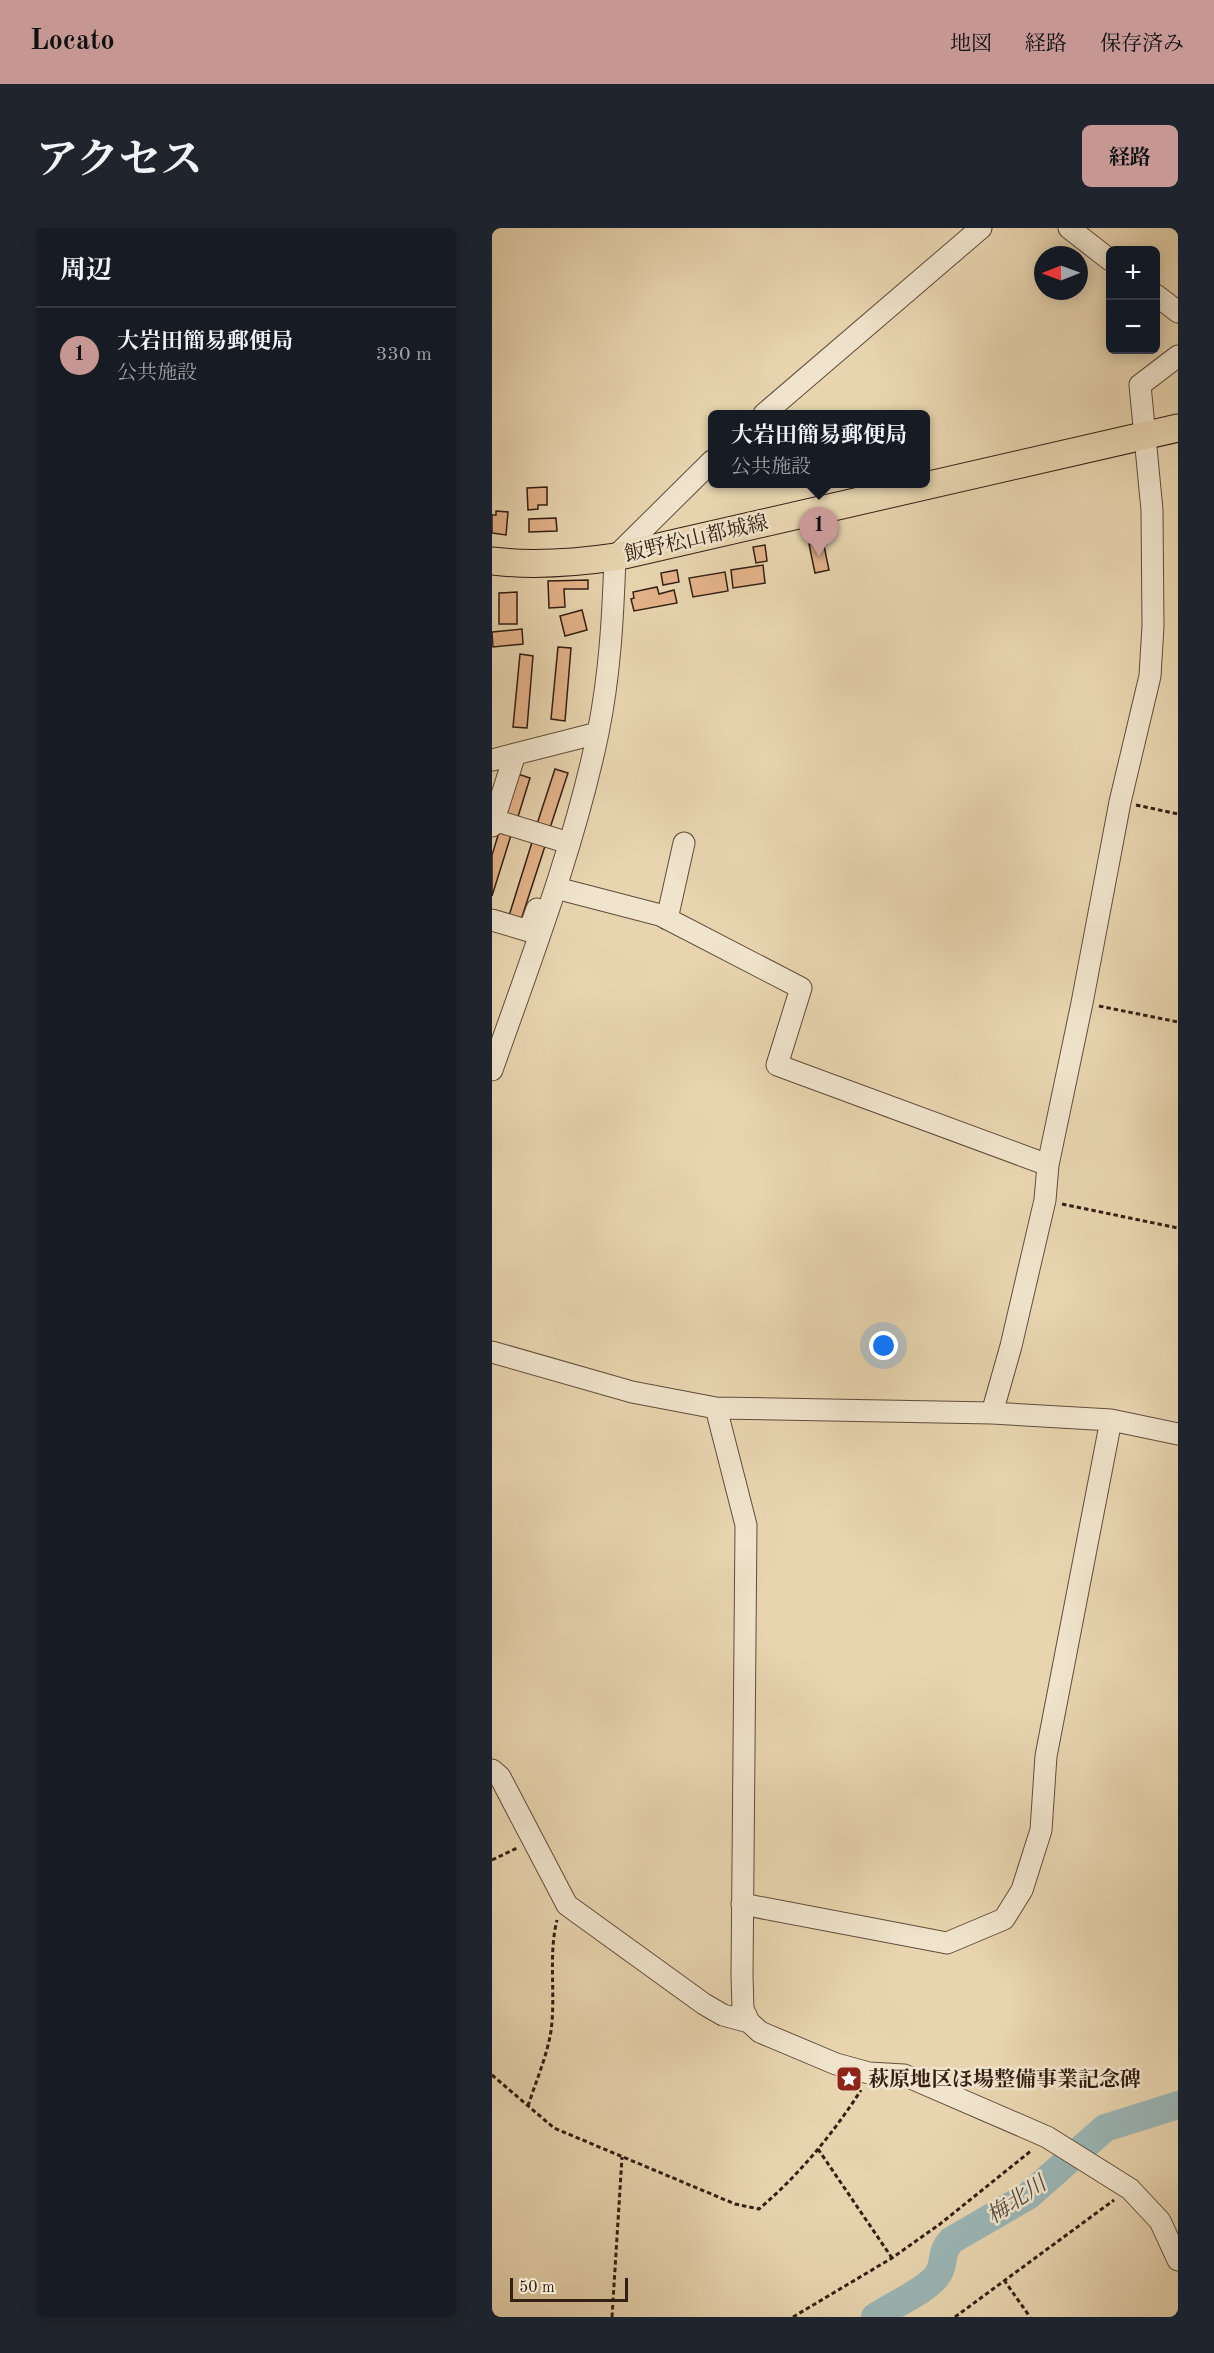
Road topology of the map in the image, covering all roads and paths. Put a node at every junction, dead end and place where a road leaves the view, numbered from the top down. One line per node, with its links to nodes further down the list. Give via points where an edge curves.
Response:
1 (981, 228): 7 (street)
2 (1069, 228): 3 (street)
3 (1106, 257)
4 (1160, 299): 5 (street)
5 (1178, 312)
6 (1178, 356): 9 (street, via 1140,385)
7 (769, 410)
8 (1178, 428): 9 (main road, 飯野松山都城線)
9 (1147, 435): 11 (main road, 飯野松山都城線); 19 (street, via 1152,510 1150,676)
10 (708, 465): 13 (street)
11 (930, 485)
12 (916, 488): 13 (main road, 飯野松山都城線)
13 (615, 557): 14 (main road, 飯野松山都城線, via 527,564); 15 (street, via 609,666)
14 (492, 561)
15 (598, 734): 16 (street); 24 (street)
16 (515, 754): 17 (street); 21 (street)
17 (492, 760)
18 (579, 760): 22 (street)
19 (1120, 802): 20 (path); 27 (street)
20 (1178, 814)
21 (493, 823): 22 (street)
22 (559, 840): 26 (street, via 529,931)
23 (684, 843): 25 (street)
24 (556, 888): 25 (street); 29 (street)
25 (667, 919): 30 (street, via 801,988 777,1065)
26 (492, 920)
27 (1082, 1002): 28 (path); 30 (street)
28 (1178, 1022)
29 (492, 1070)
30 (1048, 1165): 31 (street)
31 (1045, 1200): 32 (path); 35 (street)
32 (1178, 1228)
33 (492, 1352): 34 (street, via 632,1392)
34 (716, 1408): 35 (street); 41 (street, via 746,1525)
35 (992, 1413): 36 (street)
36 (1111, 1420): 37 (street); 41 (street, via 1046,1756 1041,1830 1022,1890 1004,1919 947,1943)
37 (1178, 1434)
38 (492, 1770): 39 (street, via 500,1777)
39 (533, 1840): 40 (path); 42 (street)
40 (492, 1860)
41 (742, 1904): 43 (street, via 744,2009)
42 (567, 1905): 43 (street, via 704,2004 723,2015); 46 (path, via 556,1920 553,1939 547,2051)
43 (749, 2022): 44 (street, via 760,2032 811,2055)
44 (869, 2073): 47 (street, via 904,2075); 48 (path, via 860,2092)
45 (492, 2075): 46 (path)
46 (528, 2106): 49 (path, via 554,2128)
47 (1047, 2137): 50 (street); 51 (path)
48 (818, 2149): 49 (path, via 759,2210 735,2204); 51 (path)
49 (622, 2157): 54 (path)
50 (1130, 2189): 52 (street, via 1160,2221); 53 (path)
51 (892, 2258): 55 (path)
52 (1178, 2260)
53 (1004, 2280): 56 (path); 57 (path)
54 (612, 2317)
55 (793, 2317)
56 (955, 2317)
57 (1030, 2317)

